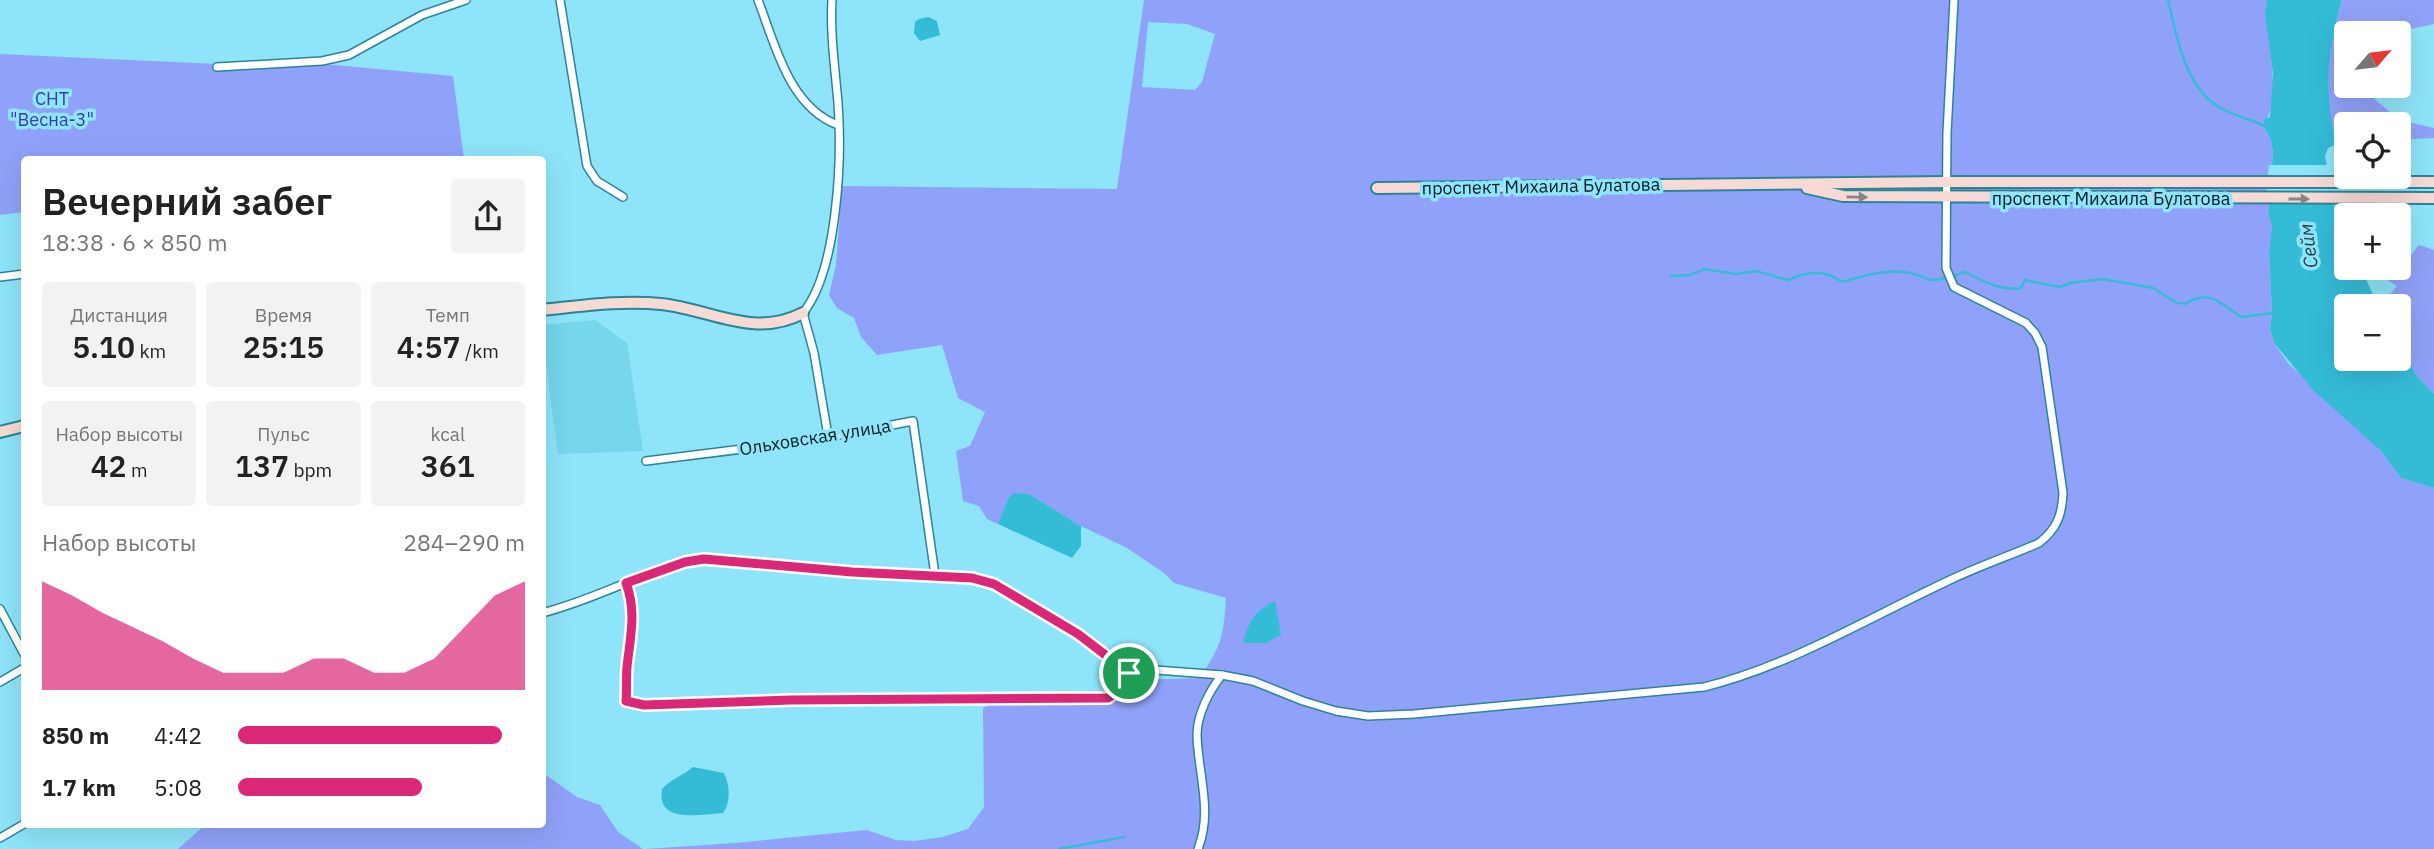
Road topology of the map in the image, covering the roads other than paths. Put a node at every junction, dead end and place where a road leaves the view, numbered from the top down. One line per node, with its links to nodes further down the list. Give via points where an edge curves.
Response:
1 (466, 0): 6 (street, via 422,15 349,55 322,61)
2 (560, 0): 12 (street, via 587,166 597,181)
3 (758, 0): 7 (street, via 786,74 812,110)
4 (832, 0): 7 (street)
5 (1954, 0): 8 (street)
6 (217, 66)
7 (838, 125): 18 (street, via 836,192 825,266)
8 (1947, 182): 9 (street, проспект Михаила Булатова); 10 (street, проспект Михаила Булатова); 13 (street)
9 (2434, 182)
10 (1790, 184): 11 (street, проспект Михаила Булатова); 13 (street, проспект Михаила Булатова, one-way to 13, via 1843,197)
11 (1377, 188)
12 (624, 197)
13 (1947, 198): 14 (street, проспект Михаила Булатова, one-way to 14); 30 (street, via 1946,268 1954,287 2026,323 2042,347 2063,493 2058,523 2039,543 1745,675 1704,687 1368,716 1336,711 1253,681)
14 (2434, 198)
15 (21, 274): 16 (street)
16 (0, 277)
17 (546, 310): 18 (street, via 635,302 772,325)
18 (803, 313): 21 (street)
19 (21, 427): 20 (street)
20 (0, 432)
21 (828, 436): 22 (street, Ольховская улица); 23 (street, Ольховская улица, via 913,421)
22 (646, 461)
23 (935, 575): 24 (street, via 704,559); 29 (street, via 994,584 1078,634)
24 (626, 583): 26 (street); 29 (street, via 633,619 626,701 644,705 1108,698 1121,689)
25 (0, 608): 27 (street)
26 (546, 612)
27 (21, 648)
28 (21, 670): 31 (street)
29 (1129, 673): 30 (street, via 1156,670)
30 (1222, 676): 34 (street, via 1212,687 1197,732 1206,793)
31 (0, 682)
32 (21, 826): 33 (street)
33 (0, 838)
34 (1198, 849)

